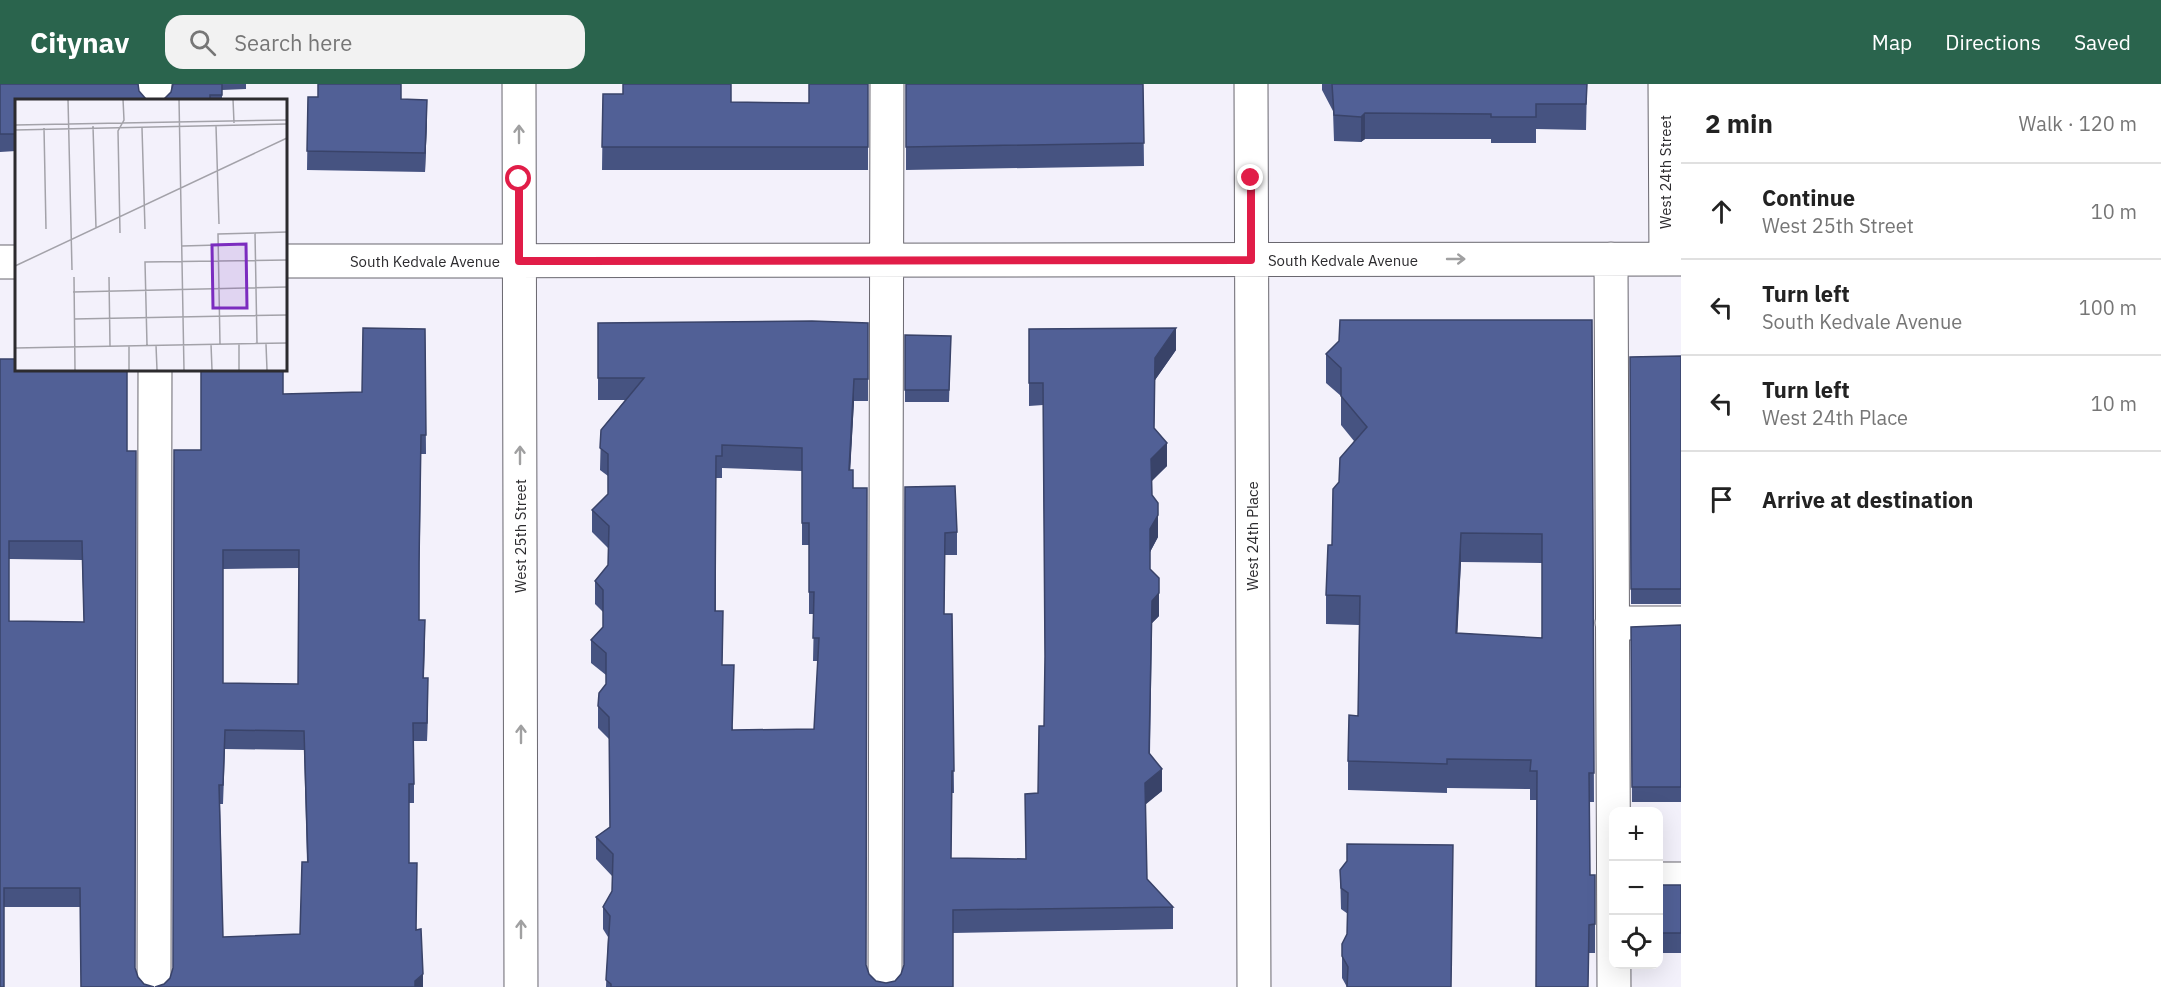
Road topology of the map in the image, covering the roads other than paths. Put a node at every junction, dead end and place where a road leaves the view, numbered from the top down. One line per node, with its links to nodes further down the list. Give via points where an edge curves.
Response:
1 (519, 84): 9 (street, West 25th Street, one-way to 1)
2 (887, 84): 10 (street)
3 (1251, 84): 7 (street, West 24th Place)
4 (1665, 84): 6 (street, West 24th Street)
5 (1611, 259): 6 (street, South Kedvale Avenue); 7 (street, South Kedvale Avenue, one-way to 5); 12 (street)
6 (1673, 259)
7 (1251, 260): 10 (street, South Kedvale Avenue); 21 (street, West 24th Place)
8 (286, 261): 9 (street, South Kedvale Avenue)
9 (519, 261): 10 (street, South Kedvale Avenue); 19 (street, West 25th Street, one-way to 9)
10 (886, 261): 20 (street)
11 (155, 370): 18 (street)
12 (1612, 623): 13 (street); 14 (street)
13 (1681, 623)
14 (1613, 861)
15 (1663, 879): 16 (street)
16 (1681, 879)
17 (1613, 915): 22 (street)
18 (154, 987)
19 (521, 987)
20 (885, 987)
21 (1254, 987)
22 (1614, 987)

